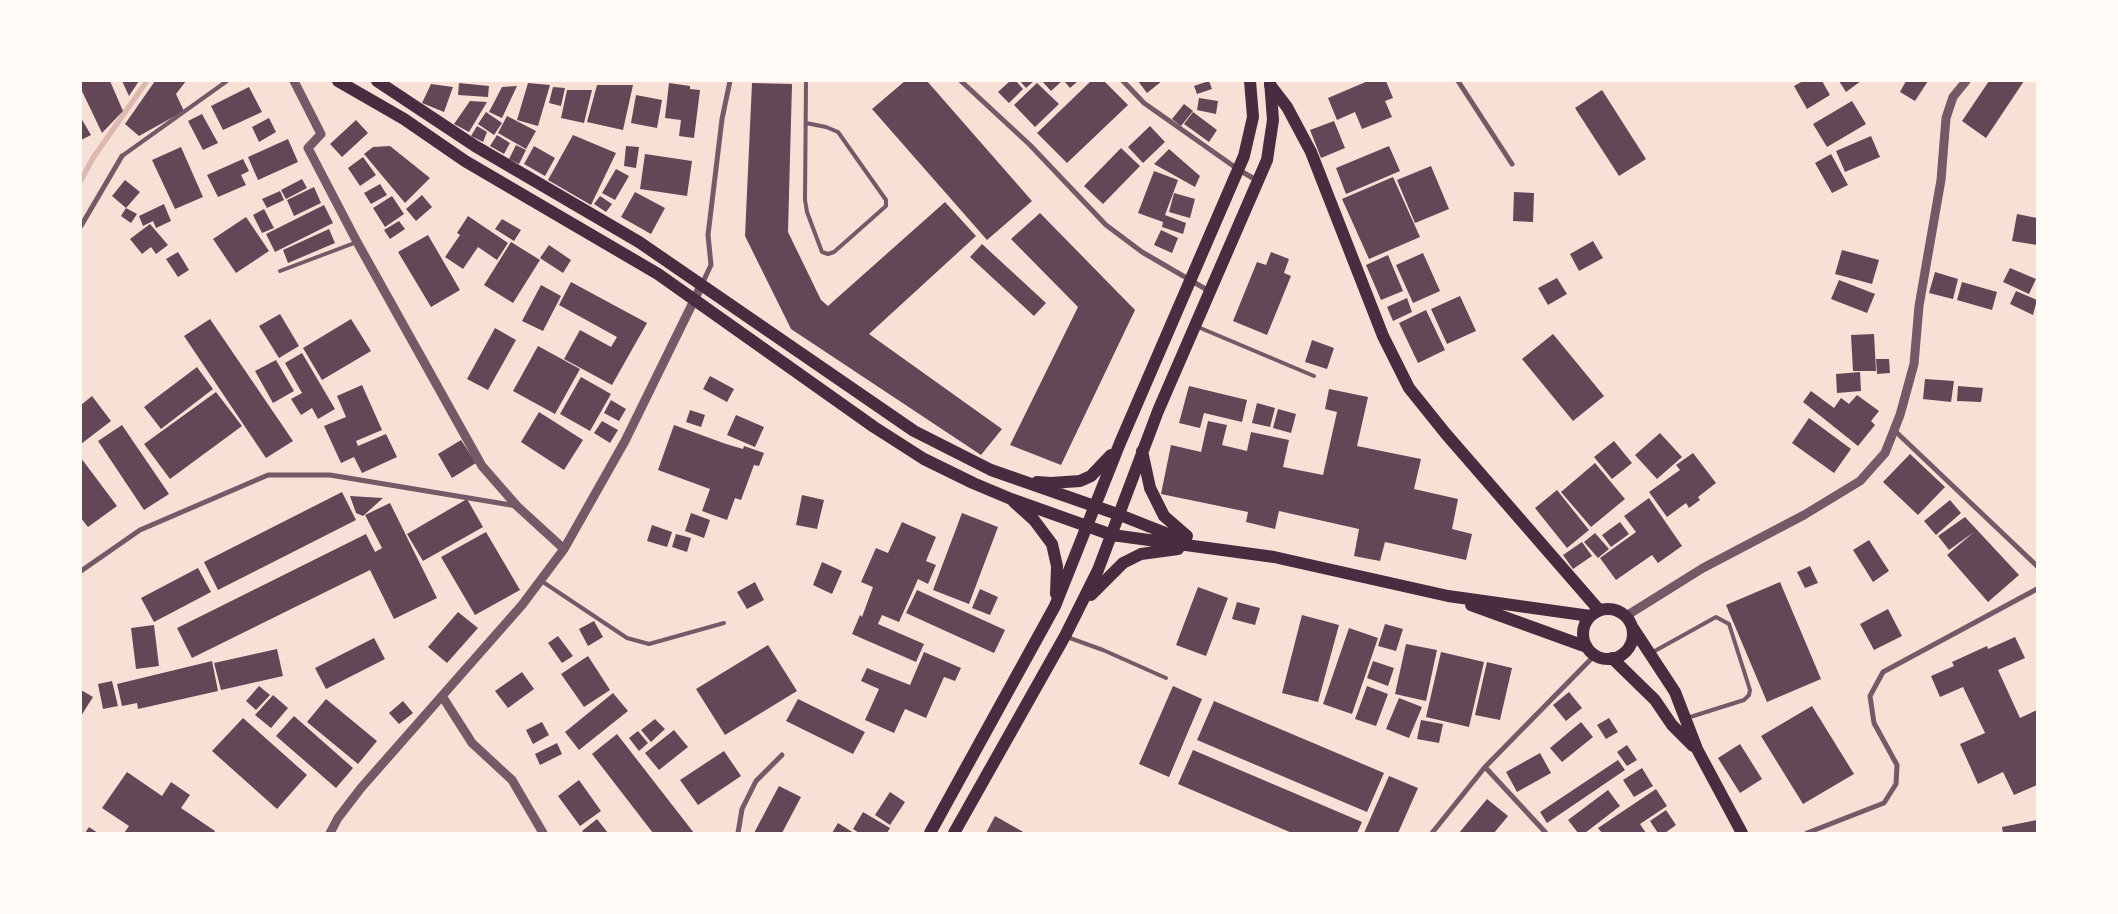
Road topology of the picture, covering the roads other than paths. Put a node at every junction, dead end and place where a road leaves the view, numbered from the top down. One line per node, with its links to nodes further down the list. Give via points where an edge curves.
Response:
1 (227, 81): 15 (lane)
2 (294, 81): 20 (street, via 321,134 308,148)
3 (338, 81): 13 (main road)
4 (377, 81): 23 (main road, via 475,146 639,242)
5 (730, 81): 23 (street, via 722,119 708,236 711,265)
6 (806, 81): 14 (lane)
7 (961, 81): 22 (street, via 1030,145 1106,225 1142,252)
8 (1123, 81): 17 (street, via 1144,104)
9 (1250, 81): 17 (main road, via 1253,116)
10 (1458, 81): 16 (street)
11 (1966, 81): 28 (street, via 1953,97 1946,118 1941,180 1919,306 1914,364)
12 (1270, 83): 18 (main road, via 1272,136); 47 (main road, via 1311,152 1383,336 1409,388)
13 (354, 84): 25 (main road, via 464,161 658,274)
14 (806, 123): 14 (lane, via 807,212 822,252 828,254 886,206 886,200 838,132)
15 (122, 156): 19 (street)
16 (1512, 164)
17 (1239, 170): 18 (street); 22 (main road)
18 (1258, 181): 24 (main road)
19 (81, 226)
20 (357, 242): 21 (lane); 33 (street, via 482,466)
21 (280, 271)
22 (1191, 280): 24 (street); 29 (main road)
23 (702, 284): 25 (street); 31 (main road, via 914,431)
24 (1211, 291): 26 (main road)
25 (693, 299): 32 (main road, via 902,445 948,471); 39 (street, via 625,441)
26 (1196, 326): 27 (lane); 30 (main road)
27 (1314, 376)
28 (1894, 430): 40 (street); 48 (street, via 1885,453 1860,481 1804,515 1703,568)
29 (1120, 442): 31 (main road, via 1100,468 1080,481); 34 (main road)
30 (1142, 451): 35 (main road); 38 (main road, via 1150,488 1164,516)
31 (1014, 480): 34 (main road)
32 (1010, 499): 36 (main road); 45 (main road, via 1034,520 1052,544 1057,566)
33 (518, 506): 39 (street); 41 (street, via 330,476 268,476 140,530)
34 (1095, 507): 35 (main road); 36 (main road)
35 (1120, 515): 37 (main road); 38 (main road)
36 (1087, 526): 37 (main road); 45 (main road)
37 (1112, 535): 38 (main road); 46 (main road)
38 (1200, 547): 44 (main road, via 1274,557); 46 (main road, via 1141,554 1123,563)
39 (564, 549): 42 (street)
40 (2037, 566)
41 (81, 571)
42 (540, 580): 49 (lane, via 627,638 649,644); 56 (street)
43 (2037, 589): 69 (street, via 1882,672 1870,696 1874,723 1897,766 1896,784 1884,803)
44 (1448, 596): 47 (main road); 52 (main road)
45 (1055, 606): 64 (main road)
46 (1077, 612): 51 (main road)
47 (1595, 613): 48 (main road, via 1609,609 1618,610); 52 (main road, via 1583,631)
48 (1626, 616): 50 (main road)
49 (724, 623)
50 (1633, 628): 53 (main road); 54 (main road, via 1629,648)
51 (1065, 636): 55 (lane); 65 (main road)
52 (1591, 651): 54 (main road); 60 (street)
53 (1651, 653): 57 (main road, via 1675,692); 57 (lane, via 1716,617 1728,624 1749,695 1744,700)
54 (1612, 658): 58 (main road, via 1655,700 1672,725)
55 (1166, 678)
56 (442, 696): 61 (street, via 361,788); 62 (street, via 472,743 512,780)
57 (1685, 719): 58 (main road)
58 (1697, 749): 68 (main road)
59 (782, 755): 63 (street, via 756,781 742,809)
60 (1485, 767): 66 (street); 67 (street)
61 (330, 833)
62 (543, 833)
63 (738, 833)
64 (930, 833)
65 (954, 833)
66 (1432, 833)
67 (1546, 833)
68 (1742, 833)
69 (1808, 833)

